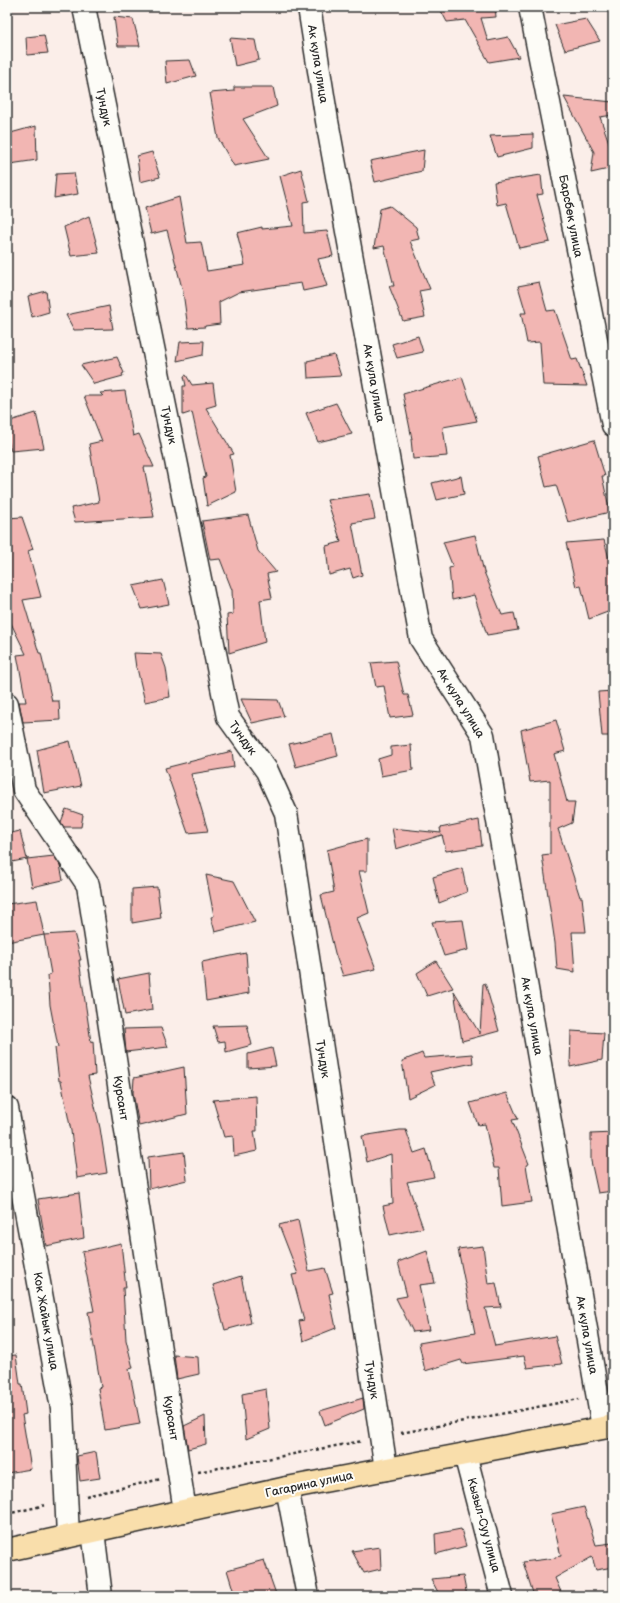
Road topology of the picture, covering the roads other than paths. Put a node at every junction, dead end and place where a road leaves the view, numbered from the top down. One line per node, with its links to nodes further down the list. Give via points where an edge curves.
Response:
1 (84, 7): 9 (street, Тундук, via 228,718 267,771 286,813)
2 (309, 7): 7 (street, Ак кула улица, via 420,640 483,735)
3 (530, 7): 4 (street, Барсбек улица)
4 (613, 425)
5 (7, 704): 11 (street, Курсант, via 24,790 88,885)
6 (7, 1108): 13 (street, Кок Жайык улица, via 62,1408)
7 (608, 1426): 8 (main road, Гагарина улица)
8 (465, 1454): 9 (main road, Гагарина улица); 17 (street, Кызыл-Суу улица)
9 (386, 1469): 10 (main road, Гагарина улица)
10 (287, 1488): 11 (main road, Гагарина улица); 16 (street)
11 (185, 1511): 12 (main road, Гагарина улица)
12 (93, 1530): 13 (main road, Гагарина улица); 15 (street)
13 (68, 1536): 14 (main road, Гагарина улица)
14 (7, 1550)
15 (101, 1596)
16 (308, 1596)
17 (502, 1596)

